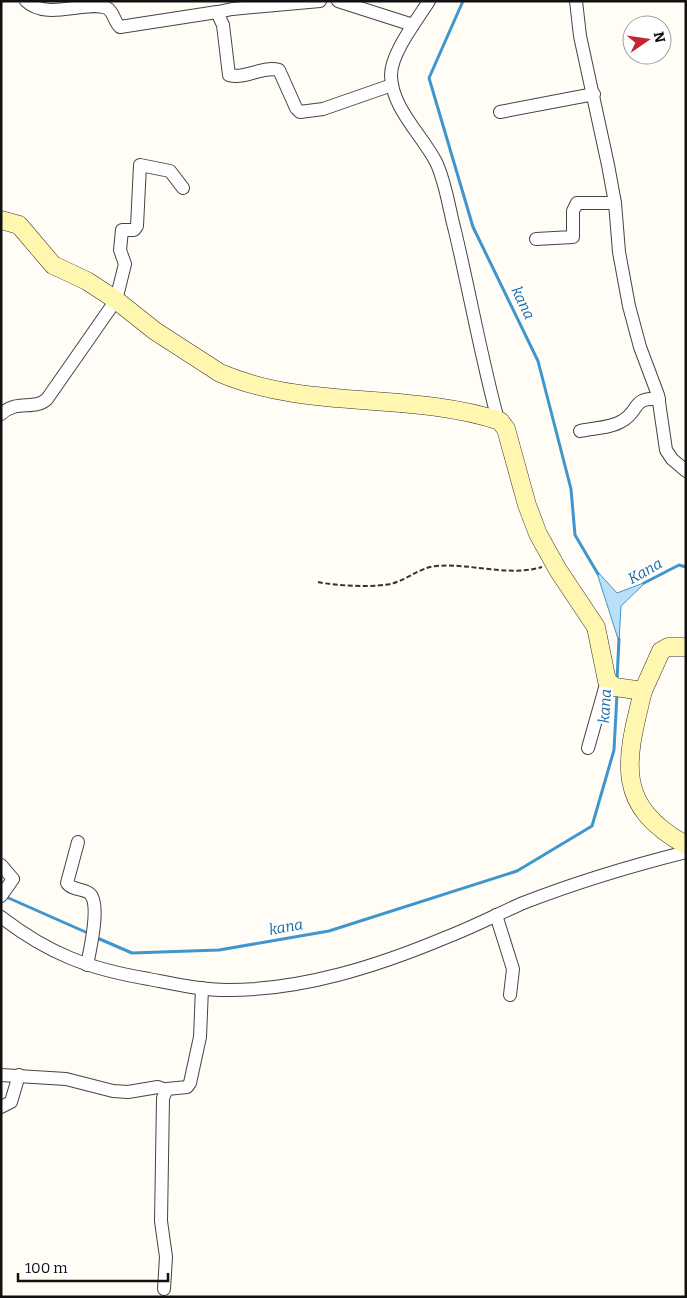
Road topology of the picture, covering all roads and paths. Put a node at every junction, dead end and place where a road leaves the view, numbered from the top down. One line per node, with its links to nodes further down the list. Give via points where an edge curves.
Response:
1 (26, 1): 6 (street, via 48,8 103,6 120,27)
2 (320, 1): 6 (street)
3 (338, 1): 7 (street)
4 (428, 1): 7 (street)
5 (576, 1): 9 (street, via 580,36)
6 (218, 12): 8 (street, via 223,25 229,75 279,70 298,111 322,109)
7 (413, 25): 8 (street, via 392,66)
8 (392, 85): 18 (street, via 441,175)
9 (594, 94): 10 (street); 12 (street)
10 (500, 112)
11 (183, 188): 15 (street, via 170,171 140,165 137,226 134,230 122,230 120,250 124,264)
12 (615, 203): 14 (street, via 577,203 573,211 573,237); 16 (street, via 619,252 629,306)
13 (1, 220): 15 (street, via 20,225 43,256 59,269 87,281)
14 (536, 239)
15 (116, 300): 17 (street, via 47,399 40,404 10,407); 18 (street, via 173,343 220,373 239,381 297,394 418,405)
16 (659, 398): 19 (street, via 639,401 627,418 619,423); 20 (street, via 666,450)
17 (1, 414)
18 (498, 420): 21 (street, via 506,429 533,522)
19 (580, 431)
20 (686, 471)
21 (554, 564): 22 (path, via 522,570 434,566 387,584 340,586); 24 (street, via 596,627)
22 (318, 582)
23 (686, 647): 25 (street, via 668,647 661,651)
24 (611, 684): 25 (street); 26 (street)
25 (639, 691): 28 (street, via 628,761 630,782 636,799 652,820)
26 (588, 748)
27 (78, 842): 34 (street, via 67,883 91,894 94,918)
28 (686, 845)
29 (686, 852): 32 (street, via 612,871)
30 (1, 865): 31 (street, via 13,878)
31 (1, 896)
32 (496, 915): 35 (street, via 431,943 326,978 243,990); 36 (street, via 514,969)
33 (1, 917): 34 (street, via 45,948)
34 (88, 961): 35 (street, via 132,977)
35 (202, 988): 39 (street, via 200,1037 190,1083 187,1087)
36 (510, 995)
37 (1, 1075): 38 (street)
38 (19, 1075): 39 (street, via 66,1079 113,1091 158,1087); 40 (street, via 13,1099)
39 (166, 1090): 41 (street, via 163,1098 161,1213 166,1257)
40 (1, 1107)
41 (164, 1289)

